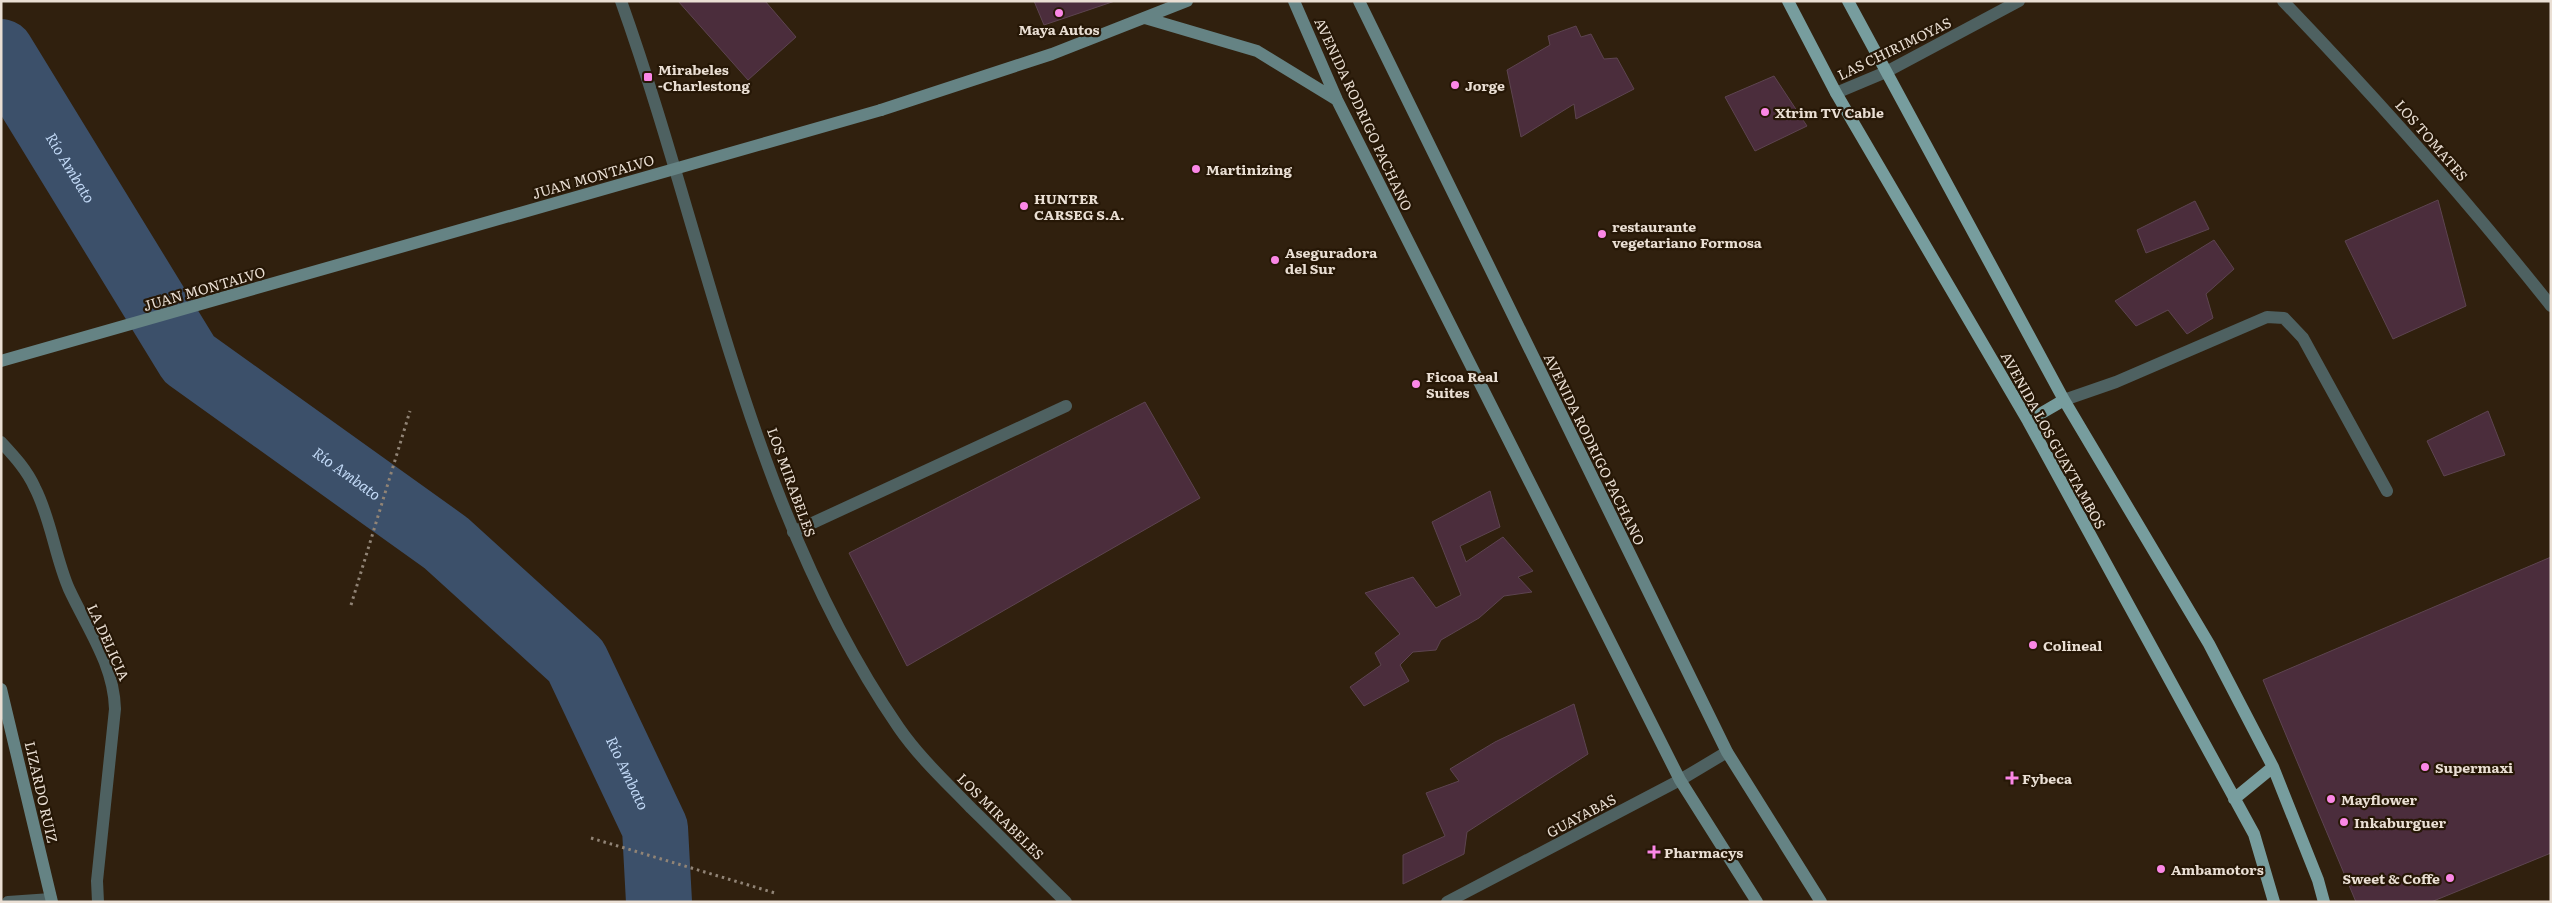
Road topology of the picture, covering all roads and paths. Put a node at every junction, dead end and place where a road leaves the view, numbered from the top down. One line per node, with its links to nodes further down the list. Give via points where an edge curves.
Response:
1 (621, 1): 21 (street, LOS MIRABELES, via 648,77 740,383)
2 (1187, 1): 9 (main road, JUAN MONTALVO)
3 (1294, 1): 12 (main road, AVENIDA RODRIGO PACHANO)
4 (1358, 1): 24 (main road, AVENIDA RODRIGO PACHANO)
5 (1788, 1): 11 (main road, AVENIDA LOS GUAYTAMBOS)
6 (1848, 1): 10 (main road, AVENIDA LOS GUAYTAMBOS)
7 (2019, 1): 10 (street, LAS CHIRIMOYAS)
8 (2283, 1): 13 (street, LOS TOMATES, via 2380,103)
9 (1145, 18): 12 (main road, via 1257,51); 14 (main road, JUAN MONTALVO, bridge, via 1052,54 881,110)
10 (1886, 72): 11 (street, LAS CHIRIMOYAS); 15 (main road, AVENIDA LOS GUAYTAMBOS)
11 (1836, 93): 18 (main road, AVENIDA LOS GUAYTAMBOS)
12 (1337, 100): 26 (main road, AVENIDA RODRIGO PACHANO)
13 (2551, 306)
14 (1, 361)
15 (2064, 400): 18 (main road); 20 (street, via 2116,382 2267,317 2284,318 2303,338); 25 (main road, AVENIDA LOS GUAYTAMBOS, via 2209,644)
16 (1066, 406): 21 (street)
17 (410, 411): 22 (path)
18 (2028, 421): 27 (main road, AVENIDA LOS GUAYTAMBOS)
19 (1, 442): 32 (street, LA DELICIA, via 21,464 36,489 68,588 110,673 115,690 97,880)
20 (2387, 491)
21 (793, 532): 33 (street, LOS MIRABELES, via 825,603 867,679 901,730 941,777)
22 (351, 604)
23 (1, 689): 30 (main road, LIZARDO RUIZ)
24 (1727, 752): 26 (street, GUAYABAS); 36 (main road, AVENIDA RODRIGO PACHANO)
25 (2273, 767): 27 (main road); 38 (main road, AVENIDA LOS GUAYTAMBOS)
26 (1680, 780): 34 (street, GUAYABAS); 35 (main road, AVENIDA RODRIGO PACHANO)
27 (2234, 799): 37 (main road, AVENIDA LOS GUAYTAMBOS, via 2254,834)
28 (591, 838): 29 (path)
29 (775, 893)
30 (52, 900): 31 (street)
31 (8, 902)
32 (98, 902)
33 (1066, 902)
34 (1447, 902)
35 (1757, 902)
36 (1821, 902)
37 (2274, 902)
38 (2324, 902)

